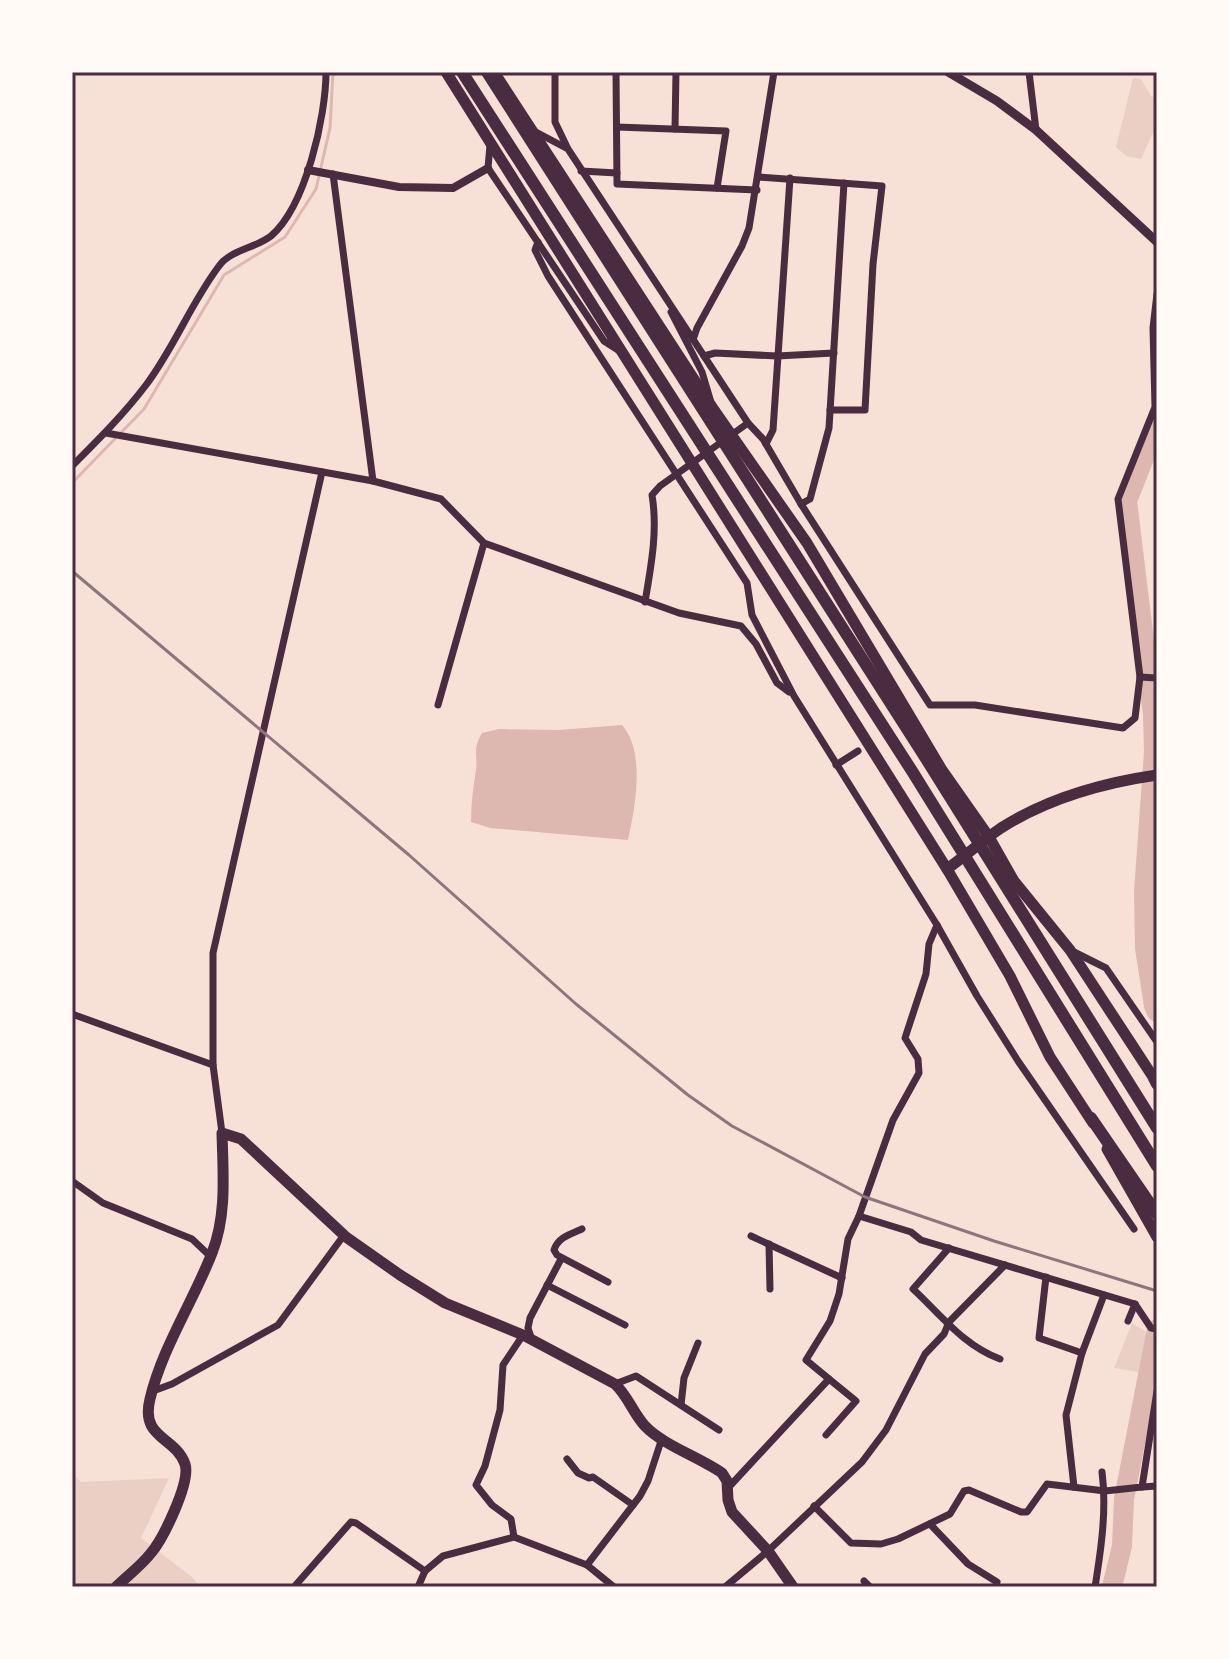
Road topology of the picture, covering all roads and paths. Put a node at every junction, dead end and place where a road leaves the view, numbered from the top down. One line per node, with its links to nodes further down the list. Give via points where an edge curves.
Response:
1 (326, 72): 19 (street)
2 (446, 72): 16 (main road)
3 (462, 72): 69 (highway, via 920,785)
4 (487, 72): 67 (highway)
5 (494, 72): 13 (main road)
6 (555, 72): 17 (street, via 555,122)
7 (616, 72): 12 (street)
8 (676, 72): 14 (street)
9 (774, 72): 23 (street)
10 (948, 72): 15 (main road)
11 (1029, 72): 15 (street)
12 (617, 127): 14 (street); 21 (street)
13 (530, 129): 17 (street); 37 (main road)
14 (675, 129): 26 (street, via 726,131)
15 (1036, 130): 29 (main road)
16 (490, 143): 18 (street); 34 (main road)
17 (568, 149): 20 (street)
18 (488, 168): 22 (street, via 453,188 399,187); 28 (street)
19 (308, 170): 22 (street); 40 (street, via 295,203 271,236 221,262 147,384)
20 (581, 171): 21 (street); 31 (street)
21 (617, 173): 26 (street, via 617,184)
22 (333, 174): 47 (street)
23 (759, 177): 24 (street); 27 (street)
24 (790, 178): 25 (street); 36 (street)
25 (844, 183): 33 (street); 38 (street, via 882,186 865,410)
26 (717, 188): 27 (street)
27 (757, 190): 32 (street, via 742,246)
28 (538, 242): 34 (street, via 604,341); 46 (street, via 535,250 548,276)
29 (1157, 242)
30 (1157, 294): 51 (street, via 1155,407 1118,499)
31 (664, 295): 32 (street); 37 (street, via 702,372)
32 (693, 340): 35 (street)
33 (834, 353): 36 (street); 38 (street)
34 (626, 355): 43 (main road)
35 (704, 356): 36 (street); 39 (street)
36 (777, 356): 42 (street, via 773,430)
37 (714, 410): 41 (main road)
38 (830, 410): 48 (street, via 810,499)
39 (748, 423): 41 (street); 42 (street)
40 (106, 433): 44 (street); 45 (street)
41 (732, 435): 43 (street); 58 (main road, via 807,543 942,770)
42 (766, 444): 48 (street)
43 (693, 463): 46 (street); 59 (main road)
44 (72, 466)
45 (322, 472): 47 (street); 64 (street, via 213,953)
46 (677, 474): 50 (street, via 652,495 653,556); 53 (street, via 747,583 752,615)
47 (373, 481): 49 (street, via 441,499)
48 (801, 504): 51 (street, via 930,705 975,705 1123,728 1135,718)
49 (484, 543): 50 (street); 54 (street)
50 (645, 602): 53 (street, via 741,626 777,683)
51 (1140, 677): 52 (street)
52 (1157, 678)
53 (794, 696): 56 (street)
54 (438, 705)
55 (858, 751): 56 (street)
56 (836, 765): 60 (street)
57 (1151, 776): 58 (main road, via 1108,783 1047,804)
58 (989, 837): 59 (main road); 61 (main road, via 1014,881)
59 (947, 869): 66 (main road, via 1050,1057)
60 (937, 925): 72 (street, via 905,1038 918,1059 919,1073 893,1120); 74 (street, via 1018,1061)
61 (1070, 950): 63 (street, via 1106,968); 65 (main road)
62 (72, 1014): 64 (street)
63 (1157, 1042)
64 (213, 1065): 68 (street)
65 (1156, 1082)
66 (1091, 1118): 71 (highway); 77 (main road)
67 (1157, 1128)
68 (222, 1133): 75 (main road, via 241,1139); 80 (main road, via 224,1198)
69 (1157, 1166)
70 (72, 1181): 80 (street, via 103,1203 192,1239)
71 (1157, 1214)
72 (859, 1216): 79 (street); 84 (street, via 848,1239)
73 (582, 1229): 81 (street, via 556,1244)
74 (1134, 1229)
75 (344, 1235): 94 (main road, via 445,1303); 101 (street, via 278,1325)
76 (751, 1236): 78 (street)
77 (1157, 1237)
78 (769, 1244): 84 (street); 87 (street)
79 (949, 1248): 82 (street); 91 (street, via 913,1289)
80 (211, 1257): 101 (main road)
81 (561, 1259): 85 (street); 86 (street)
82 (1005, 1265): 83 (street); 91 (street)
83 (1046, 1277): 88 (street); 96 (street, via 1039,1338)
84 (842, 1278): 98 (street, via 830,1321 806,1360)
85 (608, 1282)
86 (547, 1285): 92 (street); 94 (street, via 530,1318)
87 (770, 1289)
88 (1104, 1295): 89 (street); 96 (street)
89 (1135, 1304): 90 (street); 93 (street)
90 (1128, 1321)
91 (949, 1322): 97 (street, via 981,1352); 114 (street, via 925,1354 886,1430 862,1462)
92 (625, 1325)
93 (1154, 1328)
94 (527, 1337): 99 (main road); 116 (street, via 503,1365 500,1410 476,1485 511,1519)
95 (698, 1343): 102 (street, via 684,1378)
96 (1082, 1353): 109 (street, via 1066,1415)
97 (1000, 1359)
98 (829, 1379): 104 (street, via 856,1401); 111 (street)
99 (615, 1384): 102 (street, via 636,1376); 105 (main road, via 645,1426)
100 (1157, 1391): 110 (street)
101 (152, 1392): 121 (main road, via 151,1426 179,1455 186,1476 152,1553)
102 (681, 1405): 103 (street)
103 (719, 1430)
104 (826, 1435)
105 (662, 1438): 111 (main road, via 722,1473); 113 (street, via 648,1481)
106 (567, 1459): 113 (street, via 578,1473 593,1477)
107 (1102, 1472): 112 (street)
108 (1157, 1486): 110 (street)
109 (1074, 1487): 112 (street); 115 (street, via 1047,1484 1027,1512 964,1491 950,1514)
110 (1142, 1487): 112 (street)
111 (728, 1488): 117 (main road, via 732,1512)
112 (1105, 1491): 127 (street)
113 (633, 1505): 118 (street)
114 (814, 1506): 115 (street, via 851,1543 881,1544); 117 (street)
115 (930, 1524): 120 (street, via 968,1564)
116 (514, 1537): 118 (street); 119 (street, via 443,1556)
117 (768, 1551): 125 (street); 126 (main road)
118 (587, 1565): 124 (street)
119 (425, 1571): 122 (street, via 351,1522); 123 (street)
120 (997, 1582)
121 (116, 1587)
122 (294, 1587)
123 (418, 1587)
124 (614, 1587)
125 (725, 1587)
126 (793, 1587)
127 (1095, 1587)

